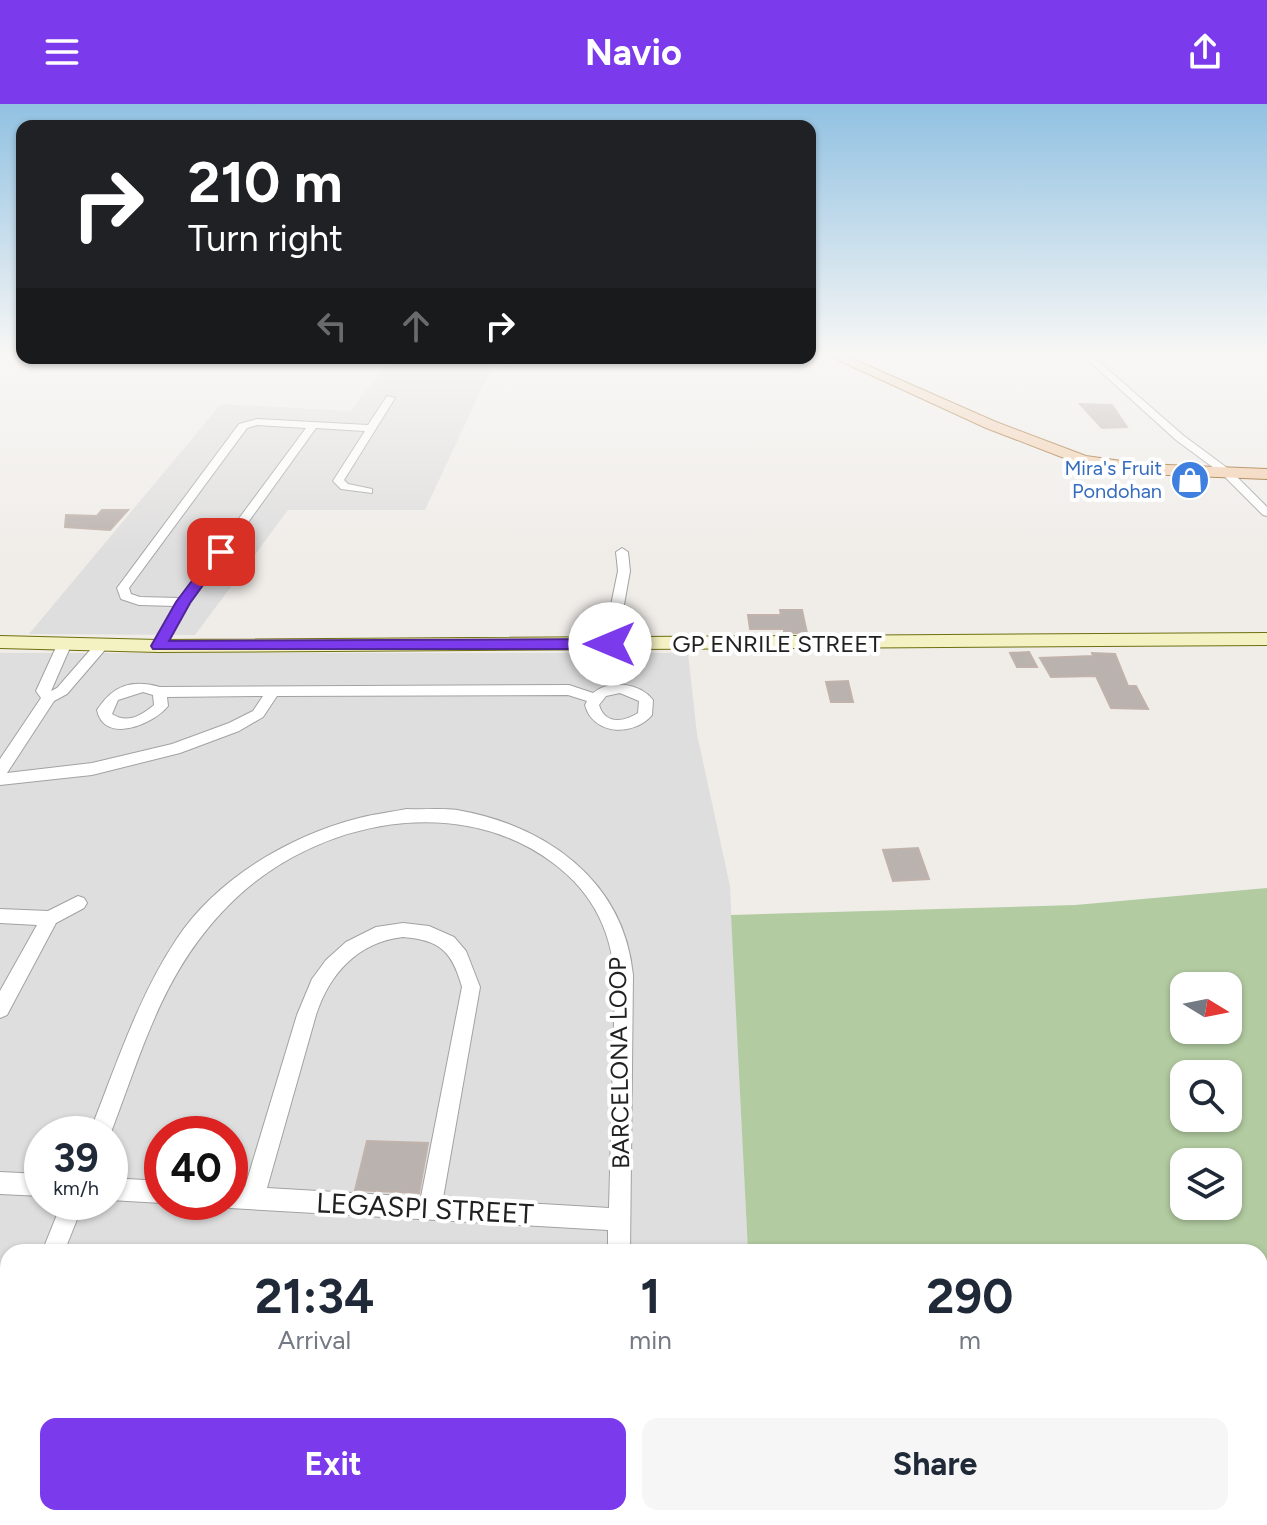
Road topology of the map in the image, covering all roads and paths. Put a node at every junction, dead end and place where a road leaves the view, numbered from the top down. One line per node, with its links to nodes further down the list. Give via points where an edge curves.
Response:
1 (377, 419): 5 (street)
2 (978, 419): 6 (main road, via 1075,458 1131,468)
3 (1159, 419): 6 (street)
4 (313, 425): 5 (street); 11 (street); 11 (street, via 243,426 123,588 125,596 139,601)
5 (372, 428): 8 (street, via 338,481)
6 (1226, 472): 7 (main road); 9 (street)
7 (1267, 474)
8 (368, 491)
9 (1267, 513)
10 (622, 552): 16 (street, via 624,571)
11 (184, 602): 17 (street)
12 (1267, 639): 16 (street, GP ENRILE STREET)
13 (0, 642): 14 (street, GP ENRILE STREET)
14 (65, 643): 15 (street, GP ENRILE STREET); 20 (street, via 43,691)
15 (103, 644): 17 (street, GP ENRILE STREET); 20 (street, via 62,691)
16 (610, 644): 17 (street, GP ENRILE STREET)
17 (158, 646)
18 (160, 692): 19 (street)
19 (273, 692): 21 (street, via 569,690); 23 (street, via 258,714 175,749 92,769)
20 (49, 698): 22 (street)
21 (595, 699)
22 (0, 771)
23 (0, 779)
24 (78, 903): 26 (street)
25 (0, 916): 26 (street)
26 (50, 918): 27 (street)
27 (0, 1009)
28 (107, 1116): 35 (street, BARCELONA LOOP, via 162,979 198,923 245,878 300,844 364,822 419,814 482,820 524,835 566,862 603,904 623,960)
29 (0, 1183): 30 (street)
30 (24, 1184)
31 (248, 1198): 32 (street, LEGASPI STREET)
32 (253, 1198): 33 (street, LEGASPI STREET); 33 (street, via 322,979 344,952 377,934 404,929 449,942 464,959 471,987)
33 (430, 1209): 35 (street, LEGASPI STREET)
34 (66, 1220): 36 (street)
35 (620, 1220): 37 (street, BARCELONA LOOP)
36 (56, 1244)
37 (619, 1244)

